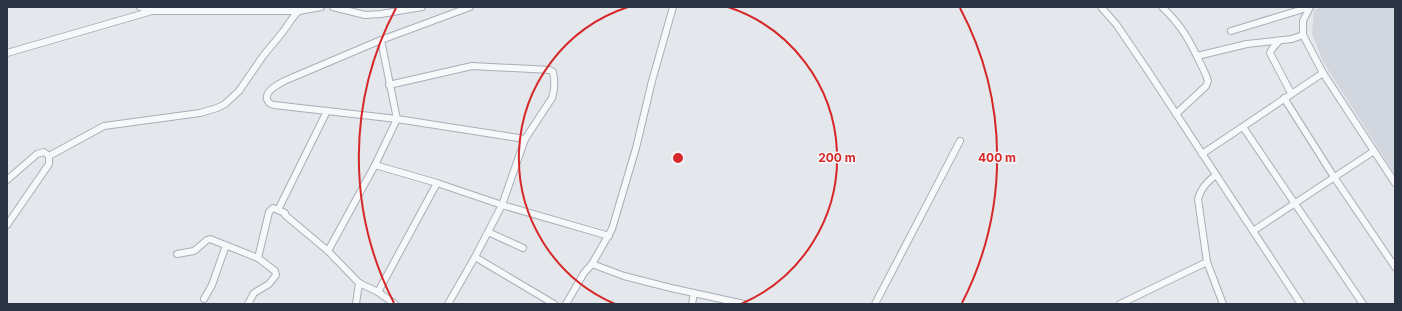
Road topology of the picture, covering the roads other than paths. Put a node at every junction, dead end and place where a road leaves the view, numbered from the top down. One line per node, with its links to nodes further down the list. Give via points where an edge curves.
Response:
1 (140, 7): 10 (street)
2 (321, 7): 11 (street)
3 (333, 7): 4 (street, via 373,14)
4 (422, 7)
5 (470, 7): 14 (street)
6 (673, 7): 44 (street, via 636,148)
7 (1101, 7): 23 (street, via 1116,24)
8 (1162, 7): 17 (street, via 1177,21)
9 (1310, 7): 12 (street); 13 (street, via 1303,21)
10 (152, 11): 11 (street); 16 (street)
11 (299, 11): 30 (street, via 239,91 225,104 200,113 104,126)
12 (1232, 31)
13 (1303, 35): 15 (street); 18 (street)
14 (381, 40): 19 (street); 22 (street, via 289,79 269,91 267,96 270,104)
15 (1278, 41): 17 (street, via 1247,44); 20 (street, via 1270,53)
16 (7, 53)
17 (1197, 56): 23 (street, via 1208,81 1206,86)
18 (1323, 73): 20 (street); 28 (street)
19 (389, 86): 24 (street); 26 (street, via 472,66 550,70 554,78 552,98)
20 (1291, 93): 21 (street)
21 (1284, 98): 25 (street); 34 (street)
22 (327, 111): 24 (street); 40 (street)
23 (1176, 114): 29 (street)
24 (397, 119): 26 (street); 31 (street)
25 (1243, 127): 29 (street); 38 (street)
26 (526, 139): 39 (street)
27 (960, 140): 66 (street)
28 (1374, 151): 34 (street); 37 (street)
29 (1202, 154): 33 (street)
30 (49, 156): 35 (street, via 44,152 37,154); 41 (street, via 49,164)
31 (374, 165): 36 (street); 47 (street)
32 (7, 170): 35 (street)
33 (1216, 174): 42 (street); 51 (street, via 1205,184 1198,199)
34 (1334, 177): 38 (street); 53 (street)
35 (9, 178)
36 (437, 183): 39 (street); 55 (street)
37 (1395, 183)
38 (1294, 204): 42 (street); 70 (street)
39 (502, 205): 43 (street); 44 (street)
40 (278, 210): 47 (street); 50 (street, via 273,208 269,212)
41 (7, 226)
42 (1253, 231): 69 (street)
43 (488, 232): 46 (street); 49 (street)
44 (608, 236): 52 (street)
45 (226, 245): 48 (street, via 210,239 194,251); 50 (street); 57 (street, via 212,285)
46 (523, 248)
47 (328, 251): 54 (street)
48 (177, 254)
49 (475, 257): 61 (street); 62 (street)
50 (258, 258): 58 (street, via 275,271 276,275 269,284 254,293)
51 (1207, 262): 67 (street); 68 (street)
52 (592, 264): 56 (street, via 624,276); 63 (street)
53 (1395, 267)
54 (358, 282): 55 (street); 59 (street)
55 (378, 292): 60 (street)
56 (694, 293): 64 (street); 65 (street)
57 (204, 299)
58 (248, 304)
59 (356, 304)
60 (395, 304)
61 (448, 304)
62 (554, 304)
63 (566, 304)
64 (692, 304)
65 (744, 304)
66 (875, 304)
67 (1120, 304)
68 (1223, 304)
69 (1301, 304)
70 (1363, 304)

